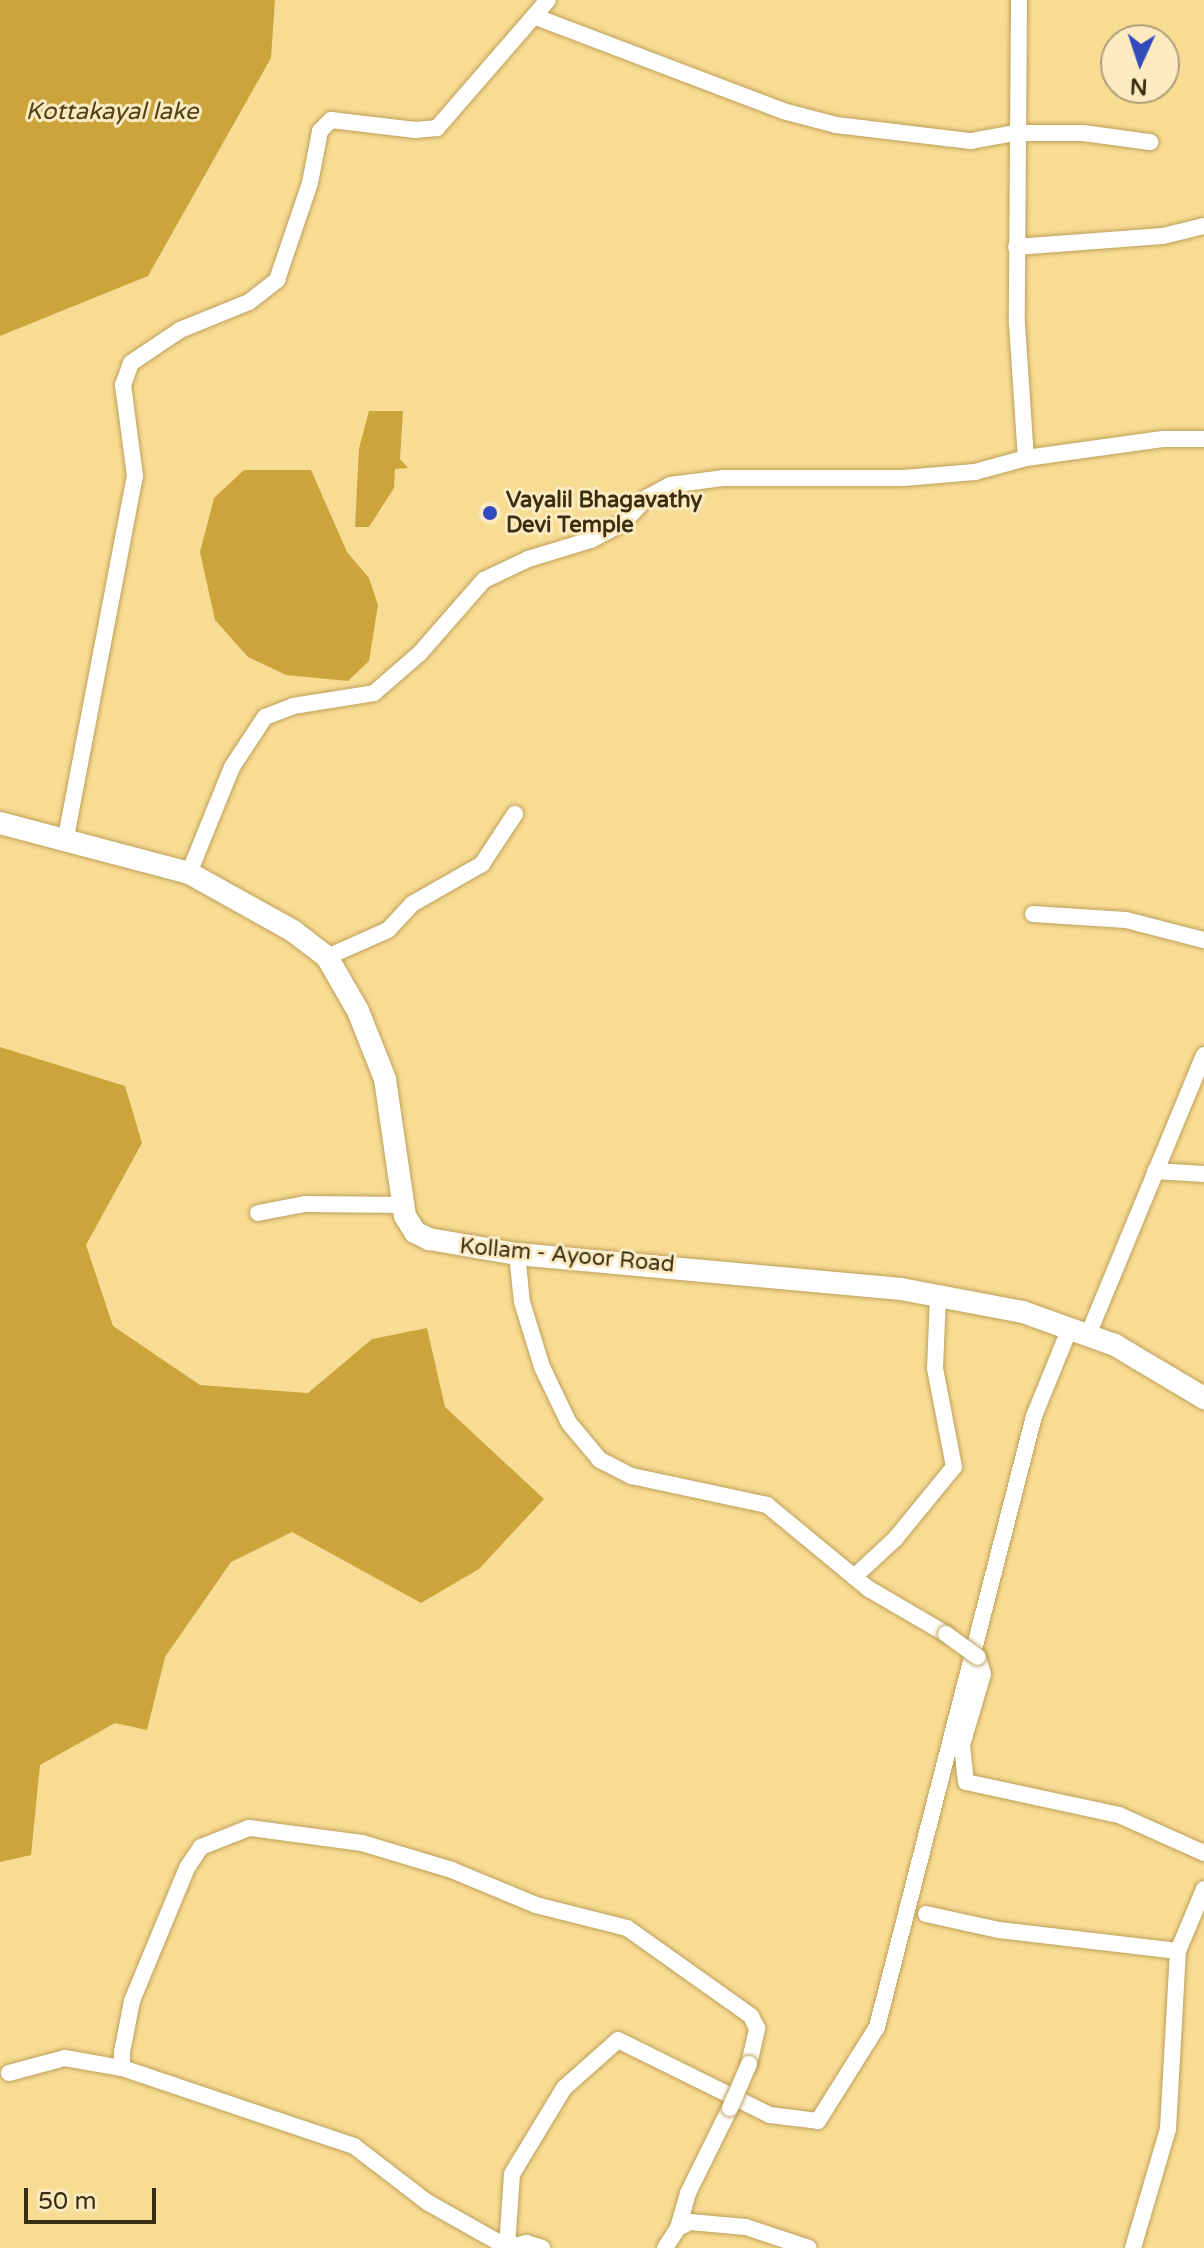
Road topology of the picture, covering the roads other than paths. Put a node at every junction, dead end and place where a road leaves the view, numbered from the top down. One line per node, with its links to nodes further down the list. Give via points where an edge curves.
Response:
1 (548, 0): 3 (street)
2 (1019, 0): 4 (street)
3 (536, 17): 4 (street, via 783,111 836,125 971,141); 12 (street, via 437,128 331,120 320,131 310,183 277,280 249,302 180,330 131,363 123,385 135,476)
4 (1015, 133): 5 (street, via 1116,135); 7 (street)
5 (1150, 142)
6 (1204, 226): 7 (street, via 1163,236)
7 (1016, 247): 9 (street)
8 (1204, 439): 9 (street, via 1163,439)
9 (1026, 458): 13 (street, via 975,472 904,478 723,478 670,485 646,498 623,523 591,540 528,559 484,580 420,653 374,693 293,706 265,717 232,767)
10 (515, 814): 16 (street, via 482,864 423,896 388,930)
11 (0, 823): 12 (main road, Kollam - Ayoor Road)
12 (66, 837): 13 (main road, Kollam - Ayoor Road)
13 (189, 873): 16 (main road, Kollam - Ayoor Road, via 293,931)
14 (1033, 914): 15 (street, via 1126,920)
15 (1204, 940)
16 (327, 957): 20 (main road, Kollam - Ayoor Road, via 358,1011 385,1079)
17 (1204, 1055): 18 (street)
18 (1155, 1171): 19 (street); 24 (street)
19 (1204, 1174)
20 (404, 1205): 21 (street, via 305,1204); 22 (main road, Kollam - Ayoor Road, via 415,1232 429,1239)
21 (258, 1213)
22 (517, 1254): 23 (main road, Kollam - Ayoor Road); 26 (street, via 522,1302 542,1367 569,1423 600,1460 632,1476 767,1505)
23 (938, 1296): 24 (main road, Kollam - Ayoor Road, via 1023,1312); 26 (street, via 933,1346 954,1458 952,1474)
24 (1079, 1332): 25 (main road, Kollam - Ayoor Road); 35 (street, via 1034,1416 877,2027 818,2121 770,2115 618,2040 564,2088 512,2174)
25 (1204, 1398)
26 (854, 1577): 27 (street, bridge, via 978,1657 983,1674 962,1745 966,1782 1119,1815)
27 (1204, 1853)
28 (1204, 1889): 30 (street)
29 (926, 1914): 30 (street, via 999,1930)
30 (1178, 1951): 38 (street, via 1168,2129)
31 (122, 2068): 32 (street, via 65,2058); 33 (street, bridge, via 123,2034 132,2001 187,1868 208,1843 249,1828 362,1843 452,1870 536,1905 627,1928 751,2016 757,2028 749,2064 688,2193); 35 (street, via 354,2146 427,2202)
32 (9, 2073)
33 (678, 2228): 34 (street, via 690,2222 746,2227); 37 (street)
34 (799, 2246)
35 (507, 2247): 36 (street, via 526,2243)
36 (542, 2248)
37 (665, 2248)
38 (1133, 2248)

